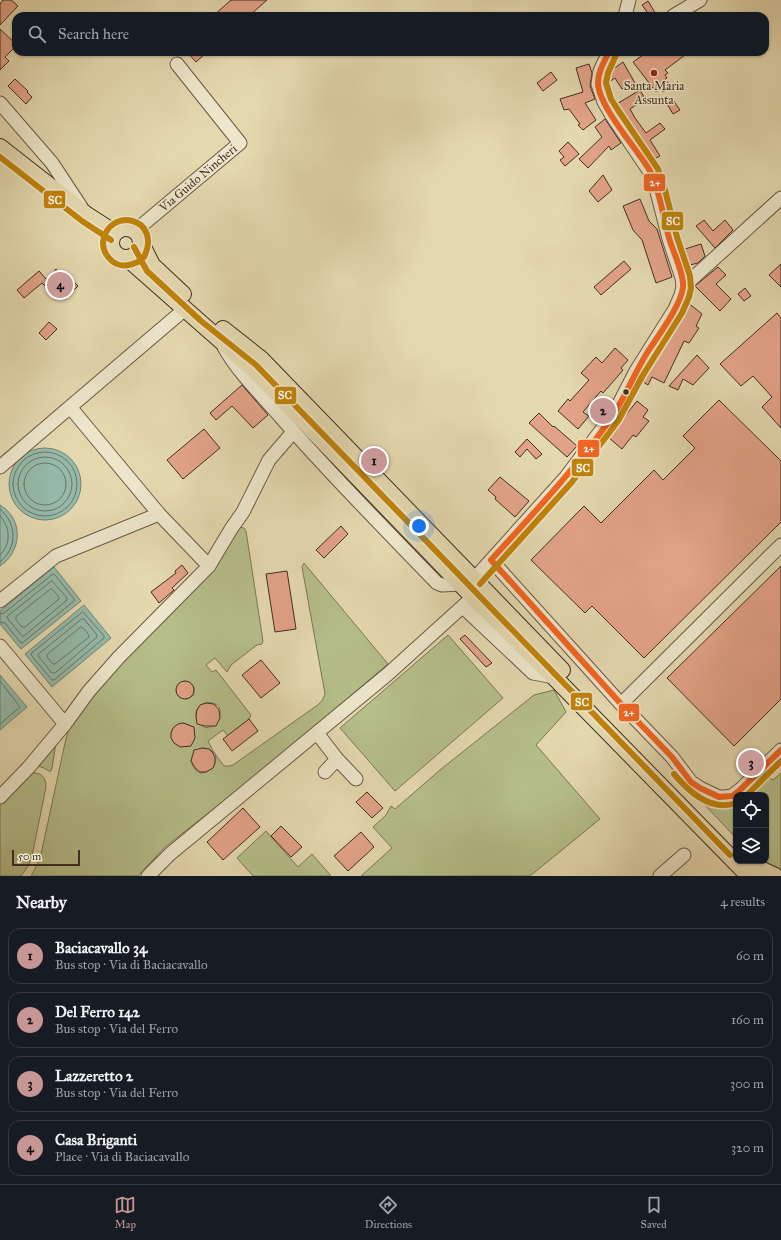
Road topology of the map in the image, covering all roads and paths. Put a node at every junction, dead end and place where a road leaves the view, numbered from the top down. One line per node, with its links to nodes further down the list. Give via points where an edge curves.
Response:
1 (629, 0): 3 (street)
2 (700, 0): 4 (street)
3 (626, 12)
4 (680, 12)
5 (607, 56): 14 (street, via 600,71 598,84 611,114 650,172 658,192)
6 (177, 64): 12 (street, Via Guido Nincheri, via 240,143)
7 (4, 107): 10 (street, via 52,163)
8 (0, 147): 10 (main road)
9 (781, 198): 14 (street)
10 (87, 215): 11 (main road)
11 (115, 233): 12 (main road, via 125,228); 13 (main road, via 112,248 119,257)
12 (138, 237): 13 (main road, via 140,249 137,254); 24 (main road, via 152,265 206,315 261,359)
13 (126, 258): 15 (main road)
14 (684, 287): 22 (street, via 675,309 636,371 612,416 566,477)
15 (185, 309): 16 (main road); 17 (street)
16 (219, 338): 18 (street, via 234,363); 24 (main road)
17 (70, 407): 19 (street); 20 (street)
18 (293, 432): 23 (street, via 269,460 243,512); 24 (street, via 437,583 442,586)
19 (0, 467)
20 (159, 514): 23 (street); 25 (street, via 56,556)
21 (781, 545): 28 (street)
22 (491, 560): 24 (street); 28 (street)
23 (208, 566): 29 (street, via 89,690)
24 (467, 581): 26 (main road); 36 (main road)
25 (0, 602)
26 (468, 602): 30 (street); 41 (main road, via 554,677 668,795)
27 (0, 646): 29 (street)
28 (621, 704): 31 (street, via 691,782 719,797 732,796)
29 (65, 724): 35 (street)
30 (317, 733): 32 (street); 39 (street, via 170,854)
31 (781, 750)
32 (337, 759): 33 (street); 34 (street)
33 (325, 772)
34 (356, 779)
35 (0, 797)
36 (733, 846)
37 (684, 855): 40 (street)
38 (754, 864): 42 (main road)
39 (148, 876)
40 (660, 876)
41 (752, 876)
42 (775, 876)

